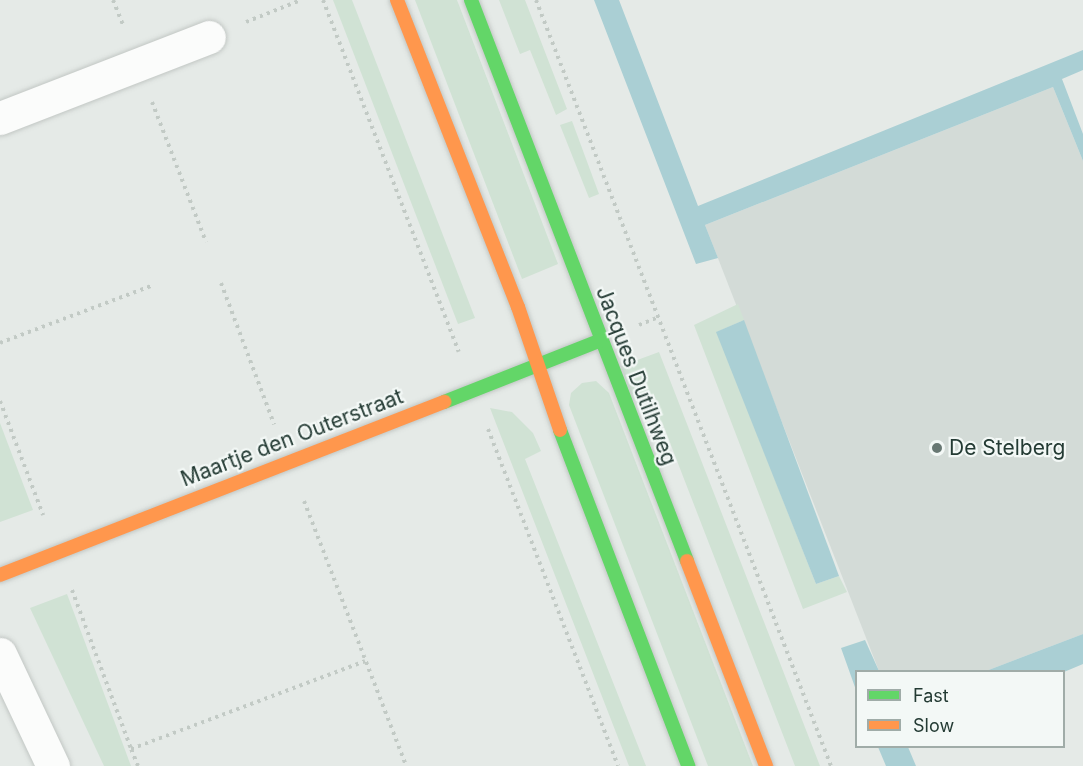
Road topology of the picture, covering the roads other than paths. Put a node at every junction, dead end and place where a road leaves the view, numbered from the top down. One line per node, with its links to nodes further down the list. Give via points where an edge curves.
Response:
1 (398, 0): 6 (main road, via 518,307)
2 (471, 0): 5 (main road, Jacques Dutilhweg)
3 (209, 37): 4 (street)
4 (0, 118)
5 (599, 341): 6 (main road, Maartje den Outerstraat); 11 (main road, Jacques Dutilhweg)
6 (536, 366): 7 (main road, Maartje den Outerstraat); 10 (main road)
7 (0, 575)
8 (0, 654): 9 (street)
9 (52, 766)
10 (688, 766)
11 (766, 766)

